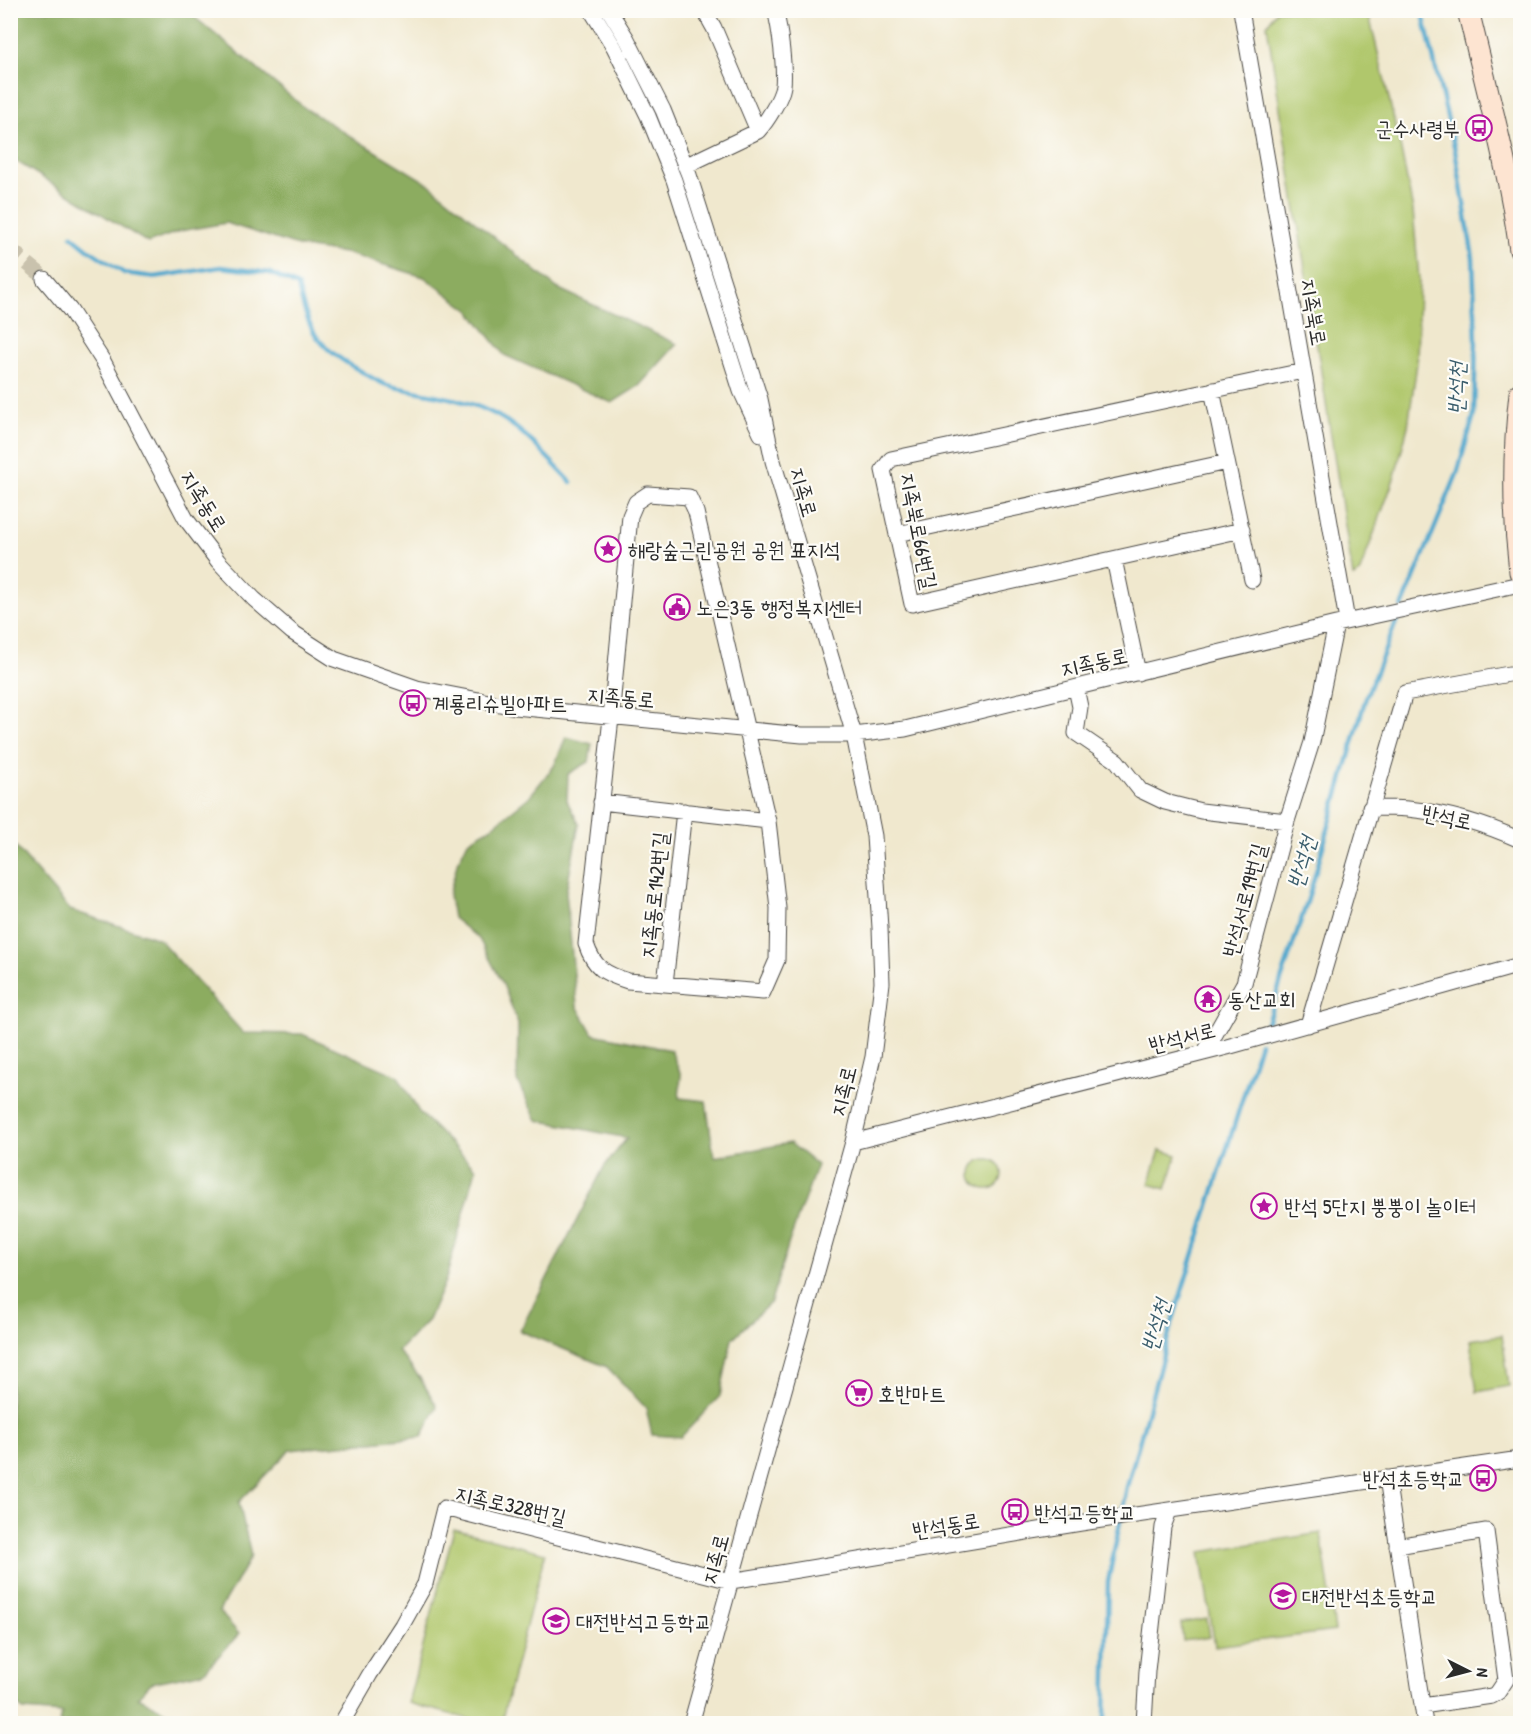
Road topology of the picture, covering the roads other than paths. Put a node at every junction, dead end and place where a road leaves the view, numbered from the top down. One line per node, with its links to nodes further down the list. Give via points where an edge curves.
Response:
1 (591, 10): 14 (street, 지족로, via 614,47 670,169 741,391)
2 (609, 10): 8 (street, 지족로, via 663,110)
3 (704, 10): 7 (street)
4 (775, 10): 7 (street, via 783,87)
5 (1241, 10): 11 (street, 지족북로)
6 (1468, 10): 9 (street)
7 (758, 131): 8 (street)
8 (685, 166): 14 (street, 지족로, via 760,399)
9 (1521, 250)
10 (44, 279): 27 (street, 지족동로, via 103,361 186,519 218,561 292,632 334,659 417,688 515,707)
11 (1304, 372): 12 (street, 지족북로66번길); 23 (street, 지족북로)
12 (1212, 390): 15 (street); 18 (street, 지족북로66번길, via 891,459 883,470)
13 (1521, 393): 16 (street, via 1516,424)
14 (773, 461): 29 (street, 지족로)
15 (1227, 462): 17 (street); 18 (street)
16 (1518, 472): 20 (street, via 1515,528)
17 (1242, 530): 19 (street, 지족북로66번길); 21 (street)
18 (897, 534): 19 (street, 지족북로66번길, via 912,604)
19 (1113, 559): 24 (street)
20 (1521, 572)
21 (1252, 580)
22 (1521, 584): 23 (street, 지족동로)
23 (1341, 622): 24 (street, 지족동로); 34 (street, 반석서로19번길, via 1312,742)
24 (1138, 673): 26 (street, 지족동로)
25 (1509, 674): 31 (street, via 1405,693)
26 (1076, 688): 29 (street, 지족동로, via 905,729); 34 (street, 반석서로19번길, via 1080,706 1076,733 1117,761 1140,790 1165,802 1201,811)
27 (611, 718): 28 (street, 지족동로); 28 (street, 지족동로142번길, via 630,516 636,501 648,494 689,497 696,512); 30 (street, 지족동로142번길)
28 (748, 729): 29 (street, 지족동로); 33 (street, 지족동로142번길)
29 (854, 735): 40 (street, 지족로, via 874,836 882,983 873,1057)
30 (601, 802): 32 (street, 지족동로142번길); 37 (street, 지족동로142번길, via 585,944 598,967 612,976)
31 (1370, 808): 35 (street, 반석로, via 1407,809 1458,819); 38 (street)
32 (684, 811): 33 (street, 지족동로142번길); 37 (street, 지족동로142번길)
33 (768, 821): 37 (street, 지족동로142번길, via 778,908 777,960 763,992)
34 (1287, 821): 39 (street, 반석서로19번길, via 1244,983)
35 (1521, 840)
36 (1521, 965): 38 (street, 반석서로)
37 (665, 984)
38 (1303, 1026): 39 (street, 반석서로)
39 (1205, 1052): 40 (street, 반석서로)
40 (853, 1142): 45 (street, 지족로)
41 (1521, 1459): 42 (street, 반석동로)
42 (1387, 1478): 43 (street, 반석동로); 44 (street)
43 (1169, 1511): 45 (street, 반석동로); 49 (street, via 1163,1527)
44 (1397, 1546): 46 (street); 46 (street, via 1486,1531 1506,1680 1492,1696)
45 (731, 1581): 47 (street, 지족로328번길, via 444,1508 425,1584); 48 (street, 지족로)
46 (1422, 1706): 50 (street)
47 (341, 1724)
48 (691, 1724)
49 (1143, 1724)
50 (1425, 1724)

